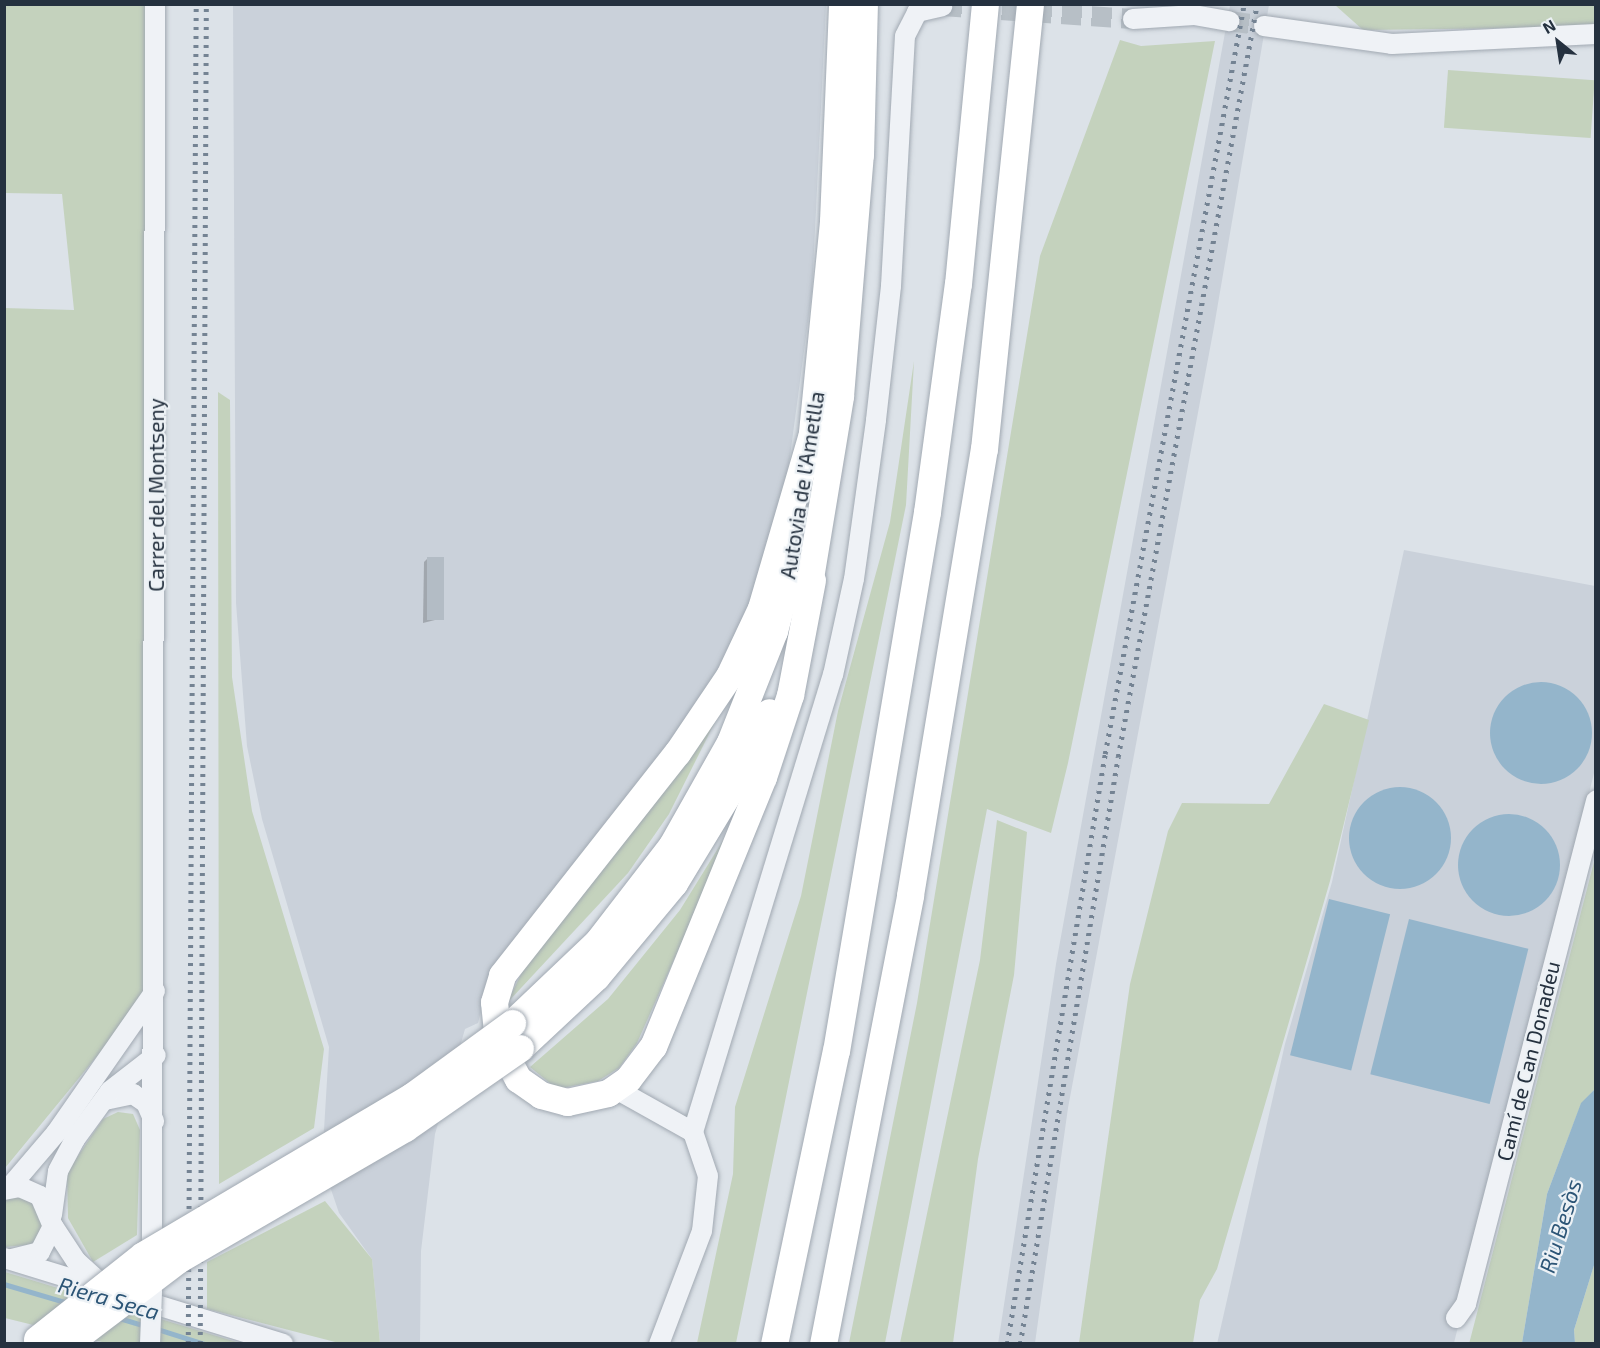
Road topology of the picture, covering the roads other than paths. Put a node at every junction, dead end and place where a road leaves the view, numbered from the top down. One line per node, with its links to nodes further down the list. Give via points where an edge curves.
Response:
1 (155, 4): 14 (street, Carrer del Montseny)
2 (842, 4): 11 (highway, Autovia de l'Ametlla, via 833,221)
3 (864, 4): 12 (highway, via 860,155 844,361)
4 (986, 4): 32 (highway, via 958,284 927,512 836,1051)
5 (1030, 4): 33 (highway, via 984,448 910,894)
6 (942, 6): 21 (street, via 917,12 905,36 892,274 876,420 854,579 833,675)
7 (1133, 20): 8 (street, via 1194,15)
8 (1229, 21)
9 (1264, 26): 10 (street, via 1392,44)
10 (1596, 34)
11 (812, 434): 15 (highway, Autovia de l'Ametlla, via 802,514 774,631 730,742 672,845 636,894); 18 (highway, via 761,608 729,676 677,753 512,959 497,989 498,1042 509,1067 529,1089 567,1102)
12 (812, 580): 15 (highway, via 764,724 708,833 637,931); 18 (highway, via 790,695 763,777 662,1029 641,1065)
13 (1596, 801): 26 (street, Camí de Can Donadeu, via 1466,1304)
14 (157, 986): 16 (street, Carrer del Montseny); 17 (street)
15 (516, 1036): 27 (highway, bridge, via 143,1255); 28 (highway, bridge, via 414,1122 178,1259)
16 (156, 1054): 17 (street, via 138,1043); 19 (street); 20 (street, Carrer del Montseny)
17 (108, 1061): 22 (street)
18 (616, 1089): 21 (street)
19 (102, 1101): 20 (street, via 120,1093 133,1094 146,1103); 23 (street, via 64,1156)
20 (154, 1121): 29 (street, Carrer del Montseny, bridge)
21 (693, 1132): 31 (street, via 708,1176 708,1195 702,1231)
22 (7, 1189): 23 (street, via 30,1190)
23 (52, 1221): 24 (street, via 40,1252); 25 (street, via 76,1261)
24 (8, 1258): 25 (street)
25 (107, 1289): 30 (street)
26 (1456, 1318)
27 (35, 1341)
28 (68, 1344)
29 (150, 1344)
30 (283, 1344)
31 (658, 1344)
32 (774, 1344)
33 (823, 1344)

